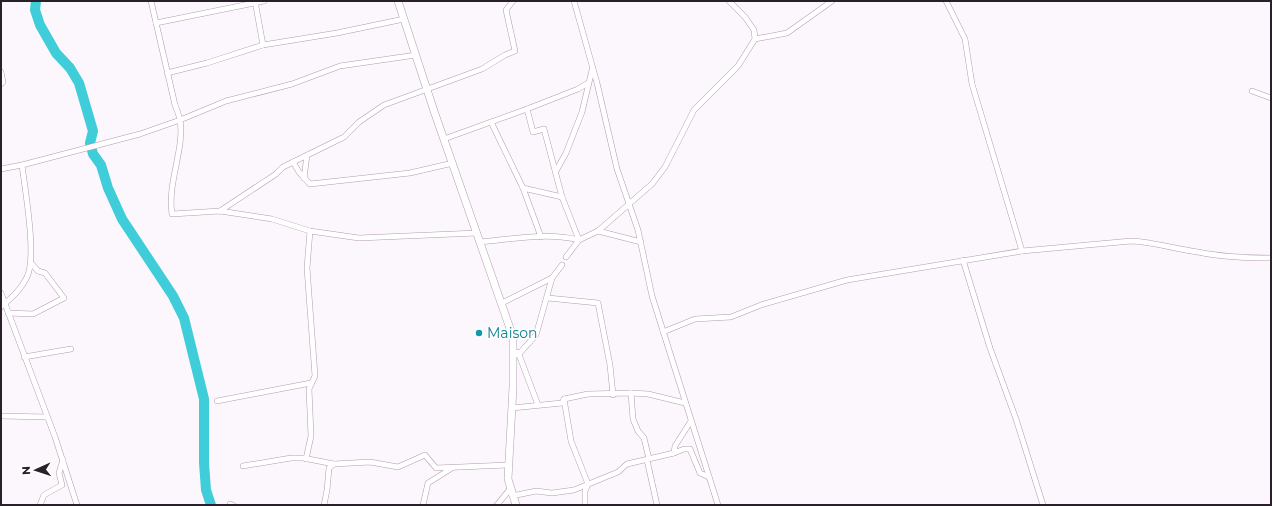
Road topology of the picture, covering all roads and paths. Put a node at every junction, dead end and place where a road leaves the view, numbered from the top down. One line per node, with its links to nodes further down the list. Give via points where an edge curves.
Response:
1 (151, 1): 11 (street)
2 (264, 1): 9 (street)
3 (398, 1): 10 (street)
4 (512, 1): 20 (street, via 506,10 515,52 482,69)
5 (574, 1): 15 (street)
6 (729, 1): 12 (street, via 752,26)
7 (832, 1): 12 (street, via 787,33)
8 (946, 1): 45 (street, via 965,39 972,84)
9 (255, 2): 11 (street); 13 (street)
10 (404, 19): 13 (street); 14 (street)
11 (156, 23): 17 (street)
12 (755, 39): 36 (street, via 738,66 694,110 665,167 652,184)
13 (263, 46): 17 (street)
14 (416, 55): 20 (street); 24 (street, via 340,66 292,84 226,101)
15 (593, 69): 18 (street); 36 (street, via 617,169)
16 (1, 72): 19 (street)
17 (168, 73): 24 (street)
18 (588, 83): 23 (street); 32 (street, via 582,112)
19 (1, 84)
20 (427, 89): 26 (street); 27 (street, via 384,105 359,122 344,137)
21 (1252, 91): 22 (street)
22 (1271, 98)
23 (527, 109): 25 (street); 32 (street, via 533,132 544,129)
24 (180, 120): 30 (street); 37 (street, via 180,140 173,175 172,214)
25 (491, 122): 26 (street); 34 (street)
26 (444, 139): 29 (street)
27 (307, 155): 28 (street); 33 (street)
28 (293, 162): 33 (street); 37 (street)
29 (452, 162): 33 (street, via 410,174 310,184); 40 (street)
30 (22, 165): 31 (street); 49 (street)
31 (1, 169)
32 (556, 171): 35 (street)
33 (304, 178)
34 (523, 188): 35 (street); 41 (street)
35 (562, 197): 42 (street)
36 (629, 205): 39 (street); 44 (street)
37 (220, 211): 38 (street, via 272,219)
38 (310, 231): 40 (street, via 372,238); 62 (street, via 307,268 315,376)
39 (598, 231): 42 (street); 44 (street)
40 (476, 233): 43 (street)
41 (541, 237): 42 (street, via 566,236); 43 (street)
42 (579, 240): 46 (street)
43 (481, 242): 54 (street)
44 (641, 242): 57 (street, via 652,296)
45 (1022, 251): 47 (street, via 1131,241 1198,253 1240,258); 48 (street)
46 (566, 257)
47 (1271, 258)
48 (964, 260): 57 (street, via 847,280 761,305 732,317 695,319); 93 (street, via 990,348)
49 (31, 263): 55 (street, via 27,279 19,291); 56 (street, via 38,271 44,273 64,298 33,314)
50 (562, 265): 51 (street)
51 (552, 278): 53 (street); 54 (street)
52 (1, 293): 55 (street)
53 (548, 298): 60 (street, via 536,335); 64 (street, via 599,305)
54 (502, 303): 58 (street)
55 (3, 305): 56 (street)
56 (8, 313): 61 (street)
57 (663, 332): 67 (street)
58 (514, 343): 60 (street); 69 (street)
59 (71, 349): 61 (street)
60 (518, 355): 68 (street)
61 (24, 357): 71 (street)
62 (310, 383): 66 (street); 74 (street, via 311,436)
63 (631, 393): 64 (street); 67 (street, via 648,394); 76 (street, via 633,419 644,438)
64 (613, 395): 65 (street, via 588,394)
65 (564, 399): 68 (street, via 562,403); 82 (street, via 571,441)
66 (217, 401)
67 (686, 403): 72 (street)
68 (538, 405): 69 (street)
69 (512, 408): 78 (street)
70 (1, 416): 71 (street)
71 (48, 417): 75 (street)
72 (691, 422): 73 (street, via 675,446); 81 (street)
73 (674, 453): 76 (street); 81 (street, via 684,448 690,449 700,473)
74 (306, 459): 77 (street); 79 (street, via 291,458)
75 (63, 460): 84 (street, via 59,473 62,485 44,495); 85 (street)
76 (648, 460): 82 (street, via 627,464 618,472); 91 (street)
77 (334, 464): 80 (street, via 370,462 398,466 425,455 436,468); 86 (street, via 329,468)
78 (508, 465): 80 (street); 83 (street)
79 (243, 466)
80 (453, 467): 87 (street, via 428,483)
81 (708, 477): 92 (street)
82 (588, 484): 83 (street, via 562,492); 90 (street)
83 (511, 493): 88 (street); 89 (street)
84 (40, 505)
85 (77, 505)
86 (324, 505)
87 (423, 505)
88 (497, 505)
89 (516, 505)
90 (585, 505)
91 (657, 505)
92 (718, 505)
93 (1043, 505)

